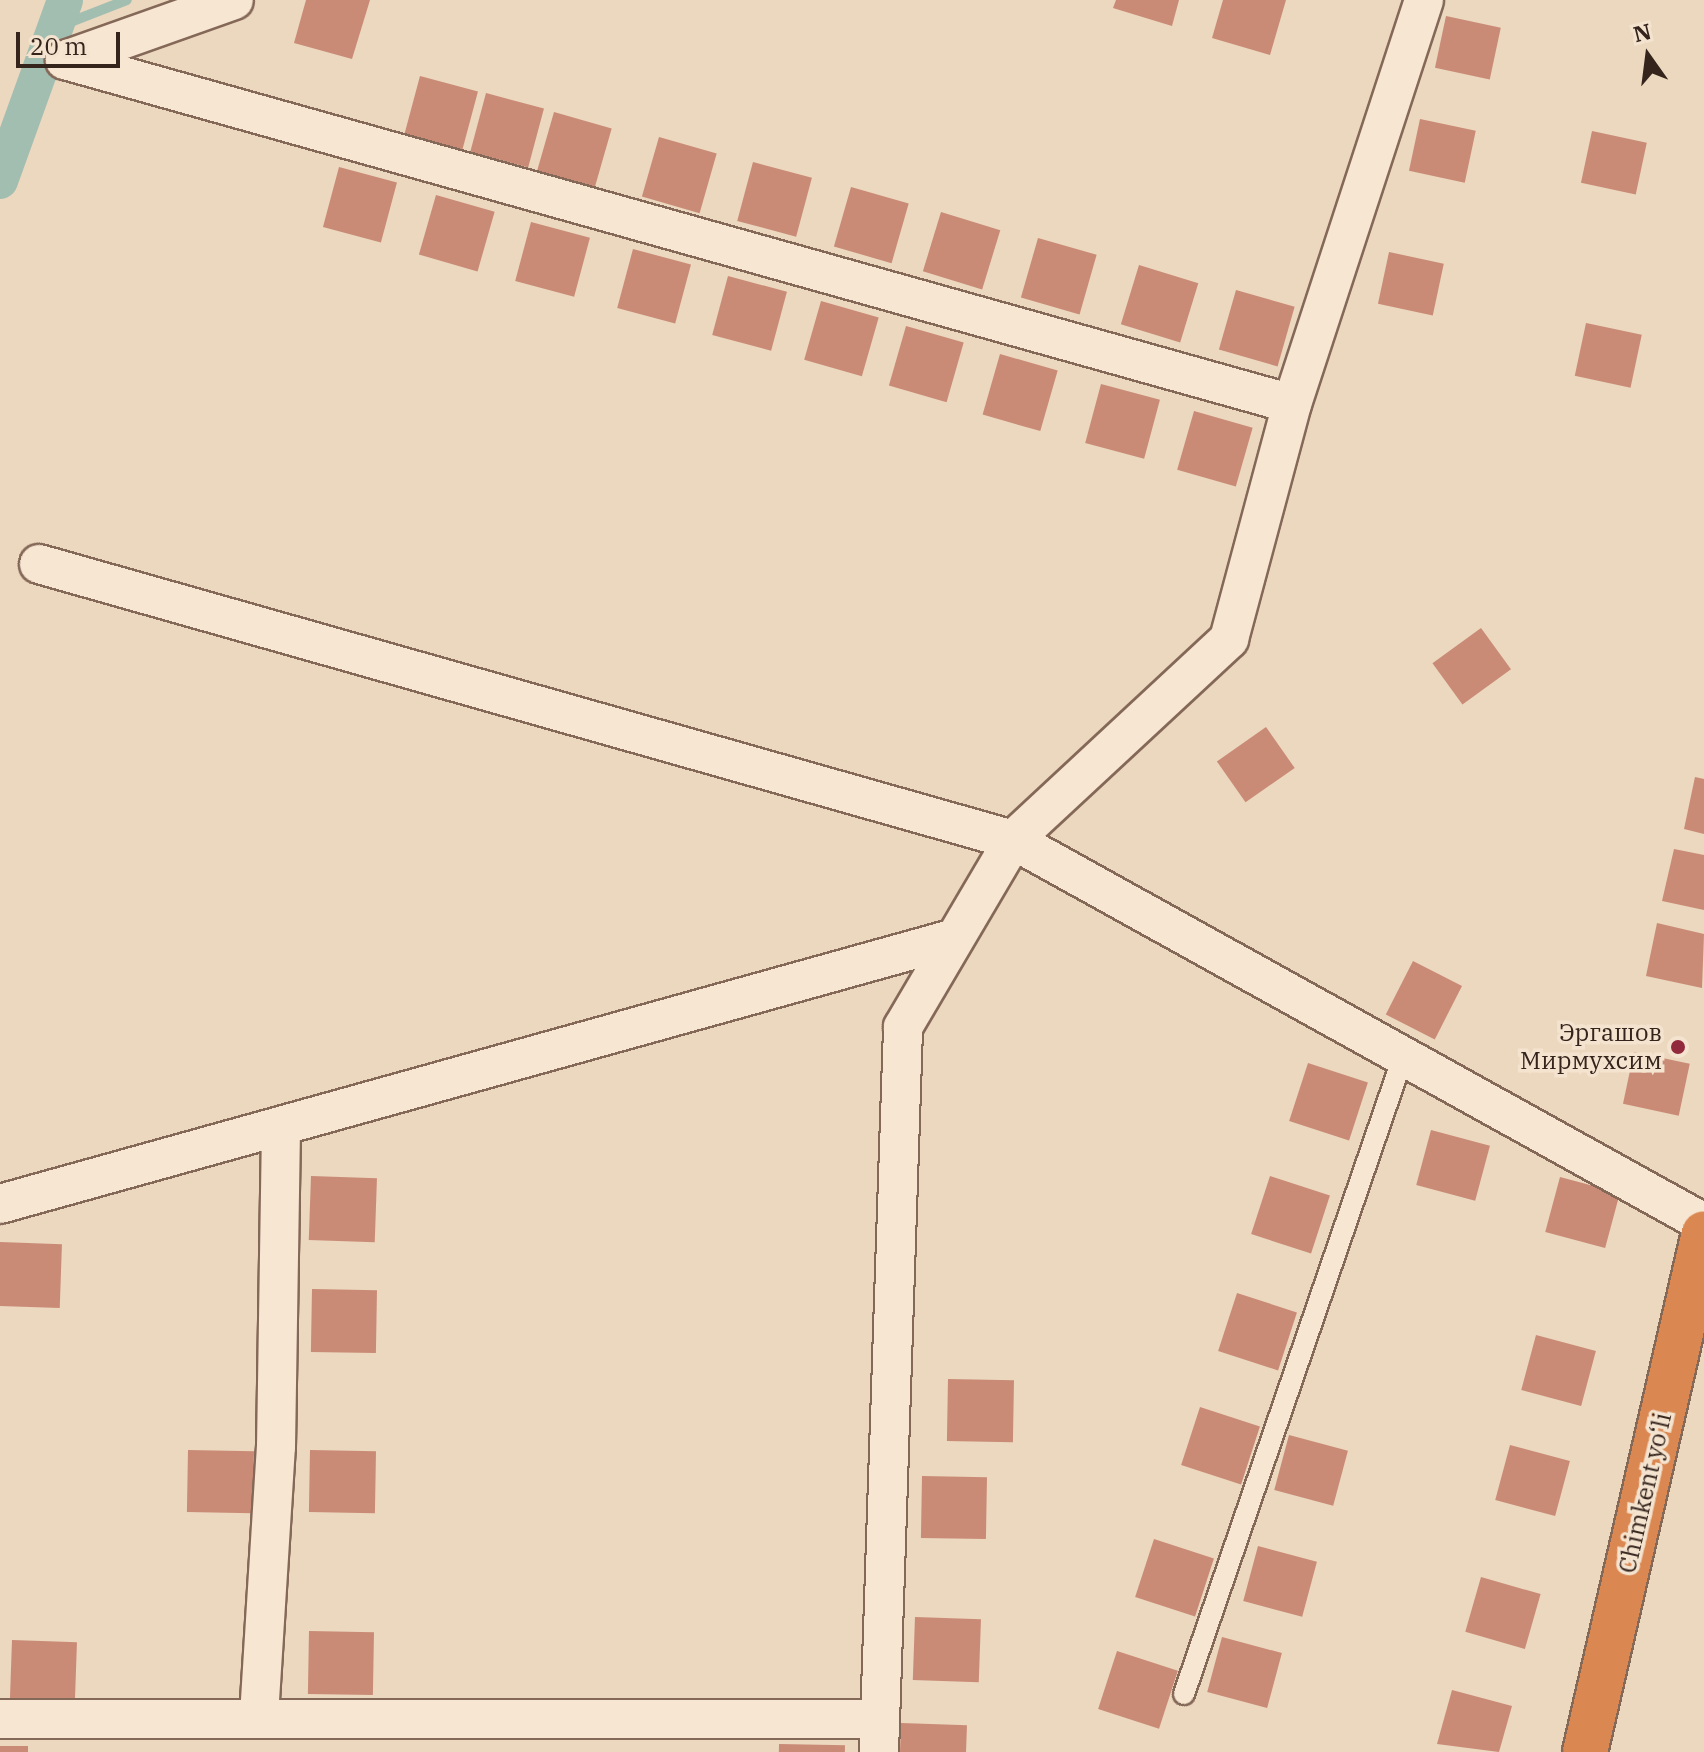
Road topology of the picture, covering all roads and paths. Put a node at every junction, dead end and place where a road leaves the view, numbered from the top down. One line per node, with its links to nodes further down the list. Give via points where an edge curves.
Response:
1 (234, 0): 3 (street, via 65,60)
2 (1414, 2): 3 (street)
3 (1292, 404): 5 (street, via 1229,639)
4 (39, 564): 5 (street)
5 (1013, 840): 6 (street); 7 (street)
6 (952, 939): 8 (street); 15 (street, via 903,1027)
7 (1403, 1057): 10 (street); 12 (lane)
8 (281, 1126): 9 (street); 13 (street, via 276,1447)
9 (0, 1204)
10 (1704, 1223)
11 (1704, 1233): 16 (highway, Chimkent yo‘li)
12 (1184, 1694)
13 (259, 1716): 14 (street); 15 (street)
14 (0, 1719)
15 (879, 1736)
16 (1585, 1752)

